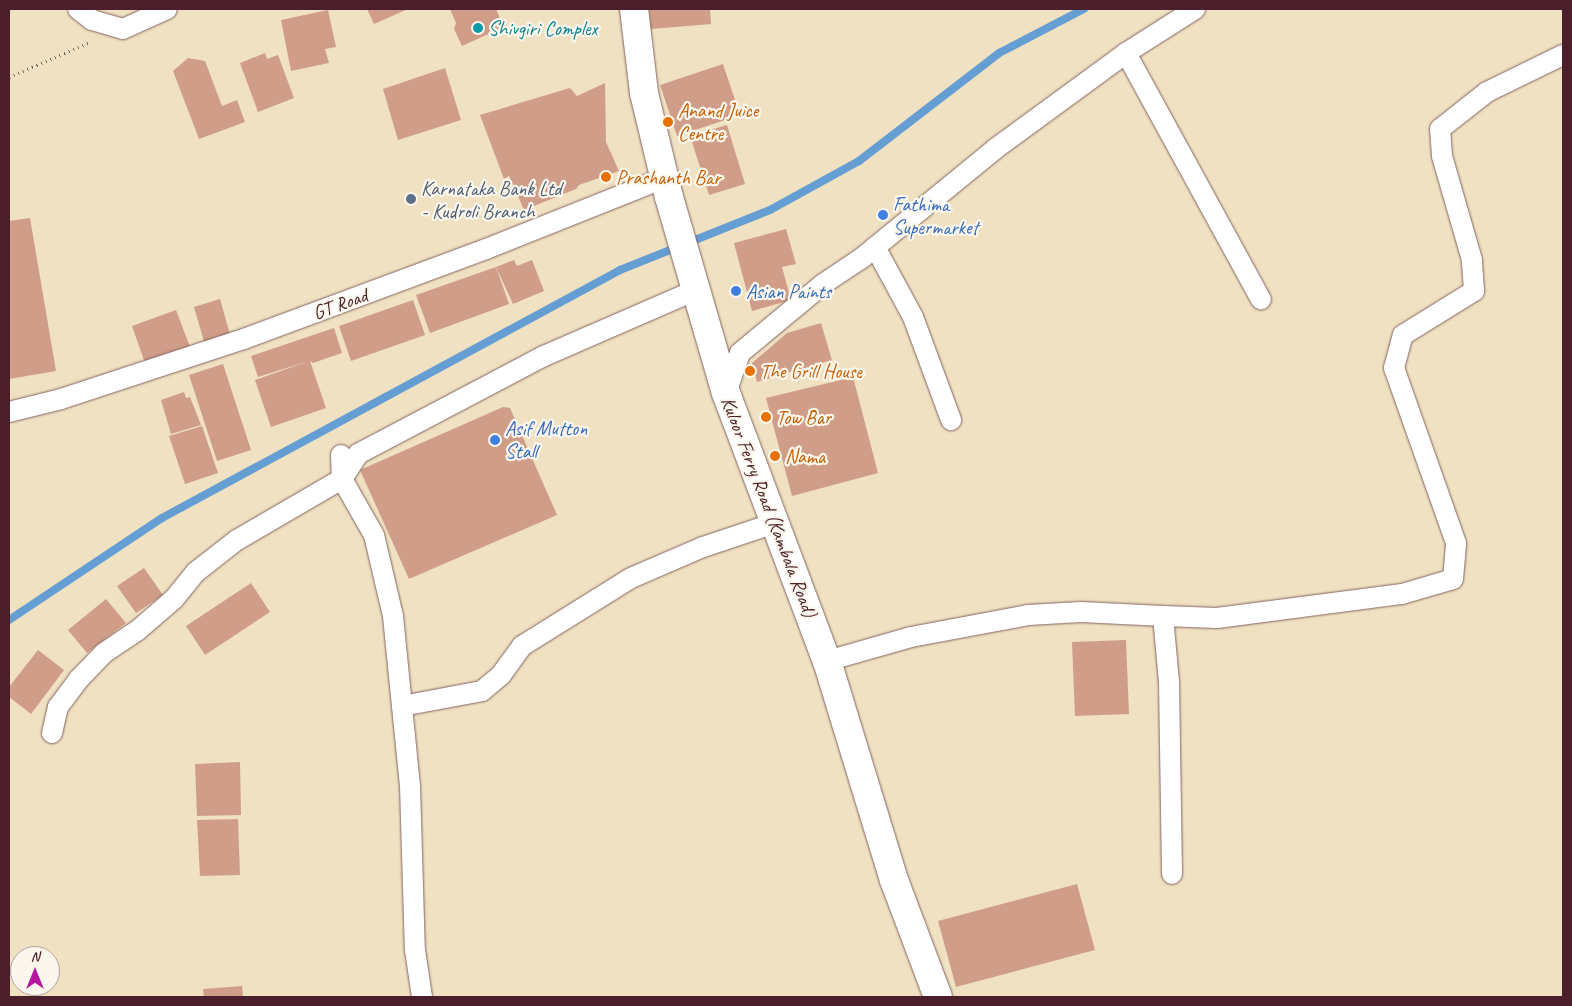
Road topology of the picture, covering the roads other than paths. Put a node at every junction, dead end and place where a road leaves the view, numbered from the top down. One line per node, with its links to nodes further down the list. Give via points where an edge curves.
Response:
1 (78, 9): 2 (street, via 92,20 123,29)
2 (167, 9)
3 (634, 9): 7 (main road, Kuloor Ferry Road (Kambala Road), via 644,93)
4 (1195, 9): 5 (street)
5 (1126, 53): 8 (street, via 995,149); 10 (street)
6 (1563, 55): 17 (street, via 1487,92 1440,129 1442,156 1472,260 1474,291 1403,335 1394,368 1456,543 1453,579 1382,597 1217,618)
7 (667, 188): 9 (main road, Kuloor Ferry Road (Kambala Road)); 12 (street, GT Road, via 486,249 244,339 61,399)
8 (875, 247): 11 (street, via 823,284 740,353); 13 (street, via 913,317)
9 (693, 282): 11 (main road, Kuloor Ferry Road (Kambala Road)); 15 (street, via 358,454)
10 (1261, 300)
11 (726, 393): 16 (main road, Kuloor Ferry Road (Kambala Road))
12 (9, 412)
13 (951, 420)
14 (341, 454): 15 (street)
15 (342, 479): 19 (street, via 374,535 393,616); 20 (street, via 237,540 196,572 174,599 137,632 104,652 58,707)
16 (775, 523): 18 (main road, Kuloor Ferry Road (Kambala Road)); 19 (street, via 703,547 631,578 522,646 501,675 482,691)
17 (1163, 616): 18 (street, via 1081,612 1028,616 911,636); 21 (street, via 1170,682)
18 (827, 661): 23 (main road, Kuloor Ferry Road (Kambala Road), via 894,880)
19 (402, 706): 22 (street, via 410,786 415,950)
20 (52, 734)
21 (1172, 874)
22 (422, 997)
23 (938, 997)

